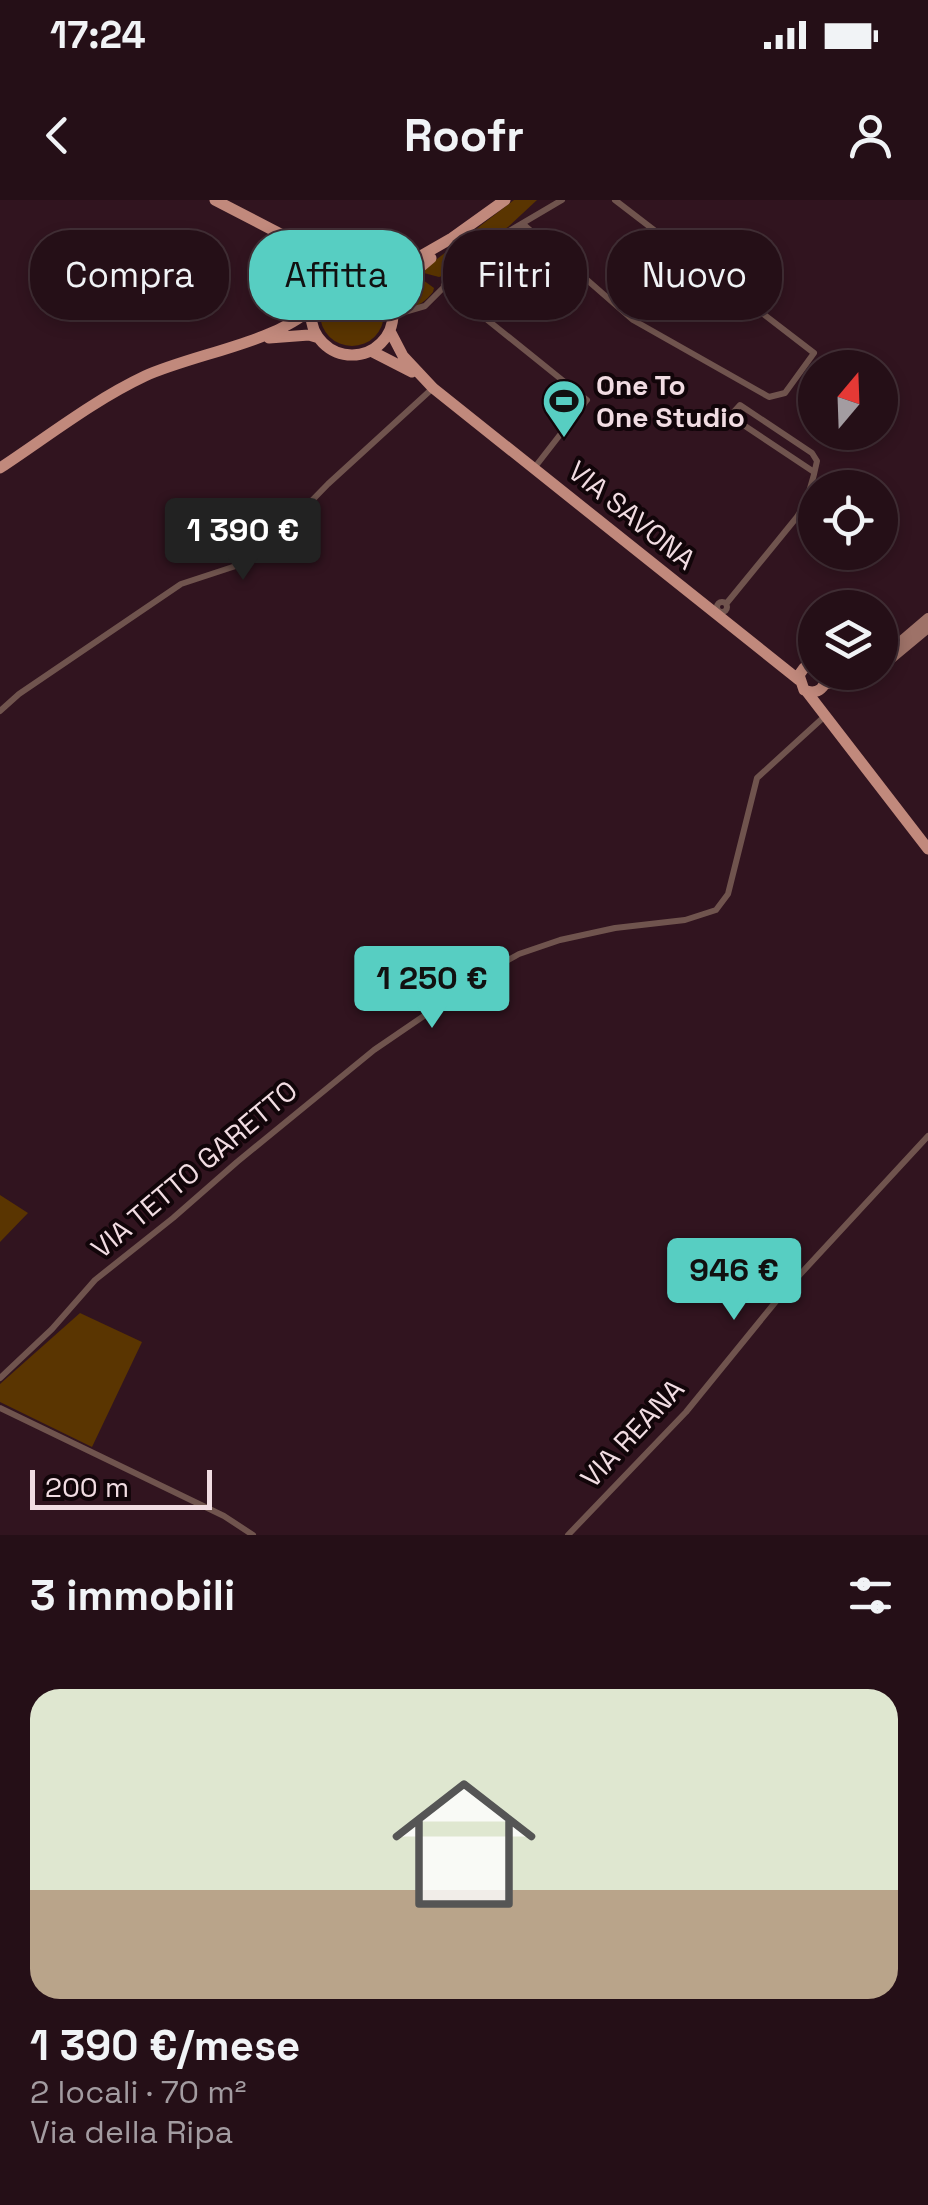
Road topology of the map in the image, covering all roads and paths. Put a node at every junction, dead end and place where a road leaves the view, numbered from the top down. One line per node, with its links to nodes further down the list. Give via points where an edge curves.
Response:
1 (214, 200): 6 (main road)
2 (504, 200): 10 (main road)
3 (562, 200): 5 (street)
4 (614, 200): 5 (street, via 814,354 785,393 769,397 634,320)
5 (524, 224): 9 (street)
6 (267, 226): 7 (main road); 8 (main road)
7 (271, 230)
8 (274, 230)
9 (511, 230)
10 (423, 260)
11 (443, 286): 12 (street)
12 (423, 305)
13 (297, 320): 19 (main road)
14 (311, 320): 18 (main road)
15 (391, 320): 17 (main road)
16 (488, 320): 23 (street, via 587,400)
17 (390, 331): 20 (main road); 21 (main road, VIA SAVONA)
18 (318, 338): 19 (main road); 20 (main road, via 345,355)
19 (240, 343): 22 (main road, via 142,378)
20 (371, 351): 21 (main road, VIA SAVONA)
21 (429, 384): 23 (main road, VIA SAVONA); 35 (street, via 254,560 181,584)
22 (0, 468)
23 (533, 469): 26 (main road, VIA SAVONA)
24 (814, 472): 24 (street, via 812,453 740,405 730,416)
25 (798, 513): 26 (street)
26 (718, 612): 31 (main road, VIA SAVONA, via 775,659)
27 (928, 618): 29 (street)
28 (928, 628): 30 (street)
29 (898, 644)
30 (898, 653)
31 (798, 668)
32 (810, 690): 34 (main road)
33 (824, 690): 36 (main road)
34 (807, 692): 36 (main road)
35 (0, 710)
36 (825, 716): 37 (main road); 41 (street, VIA TETTO GARETTO, via 757,778 728,894 716,910 560,940 494,968 374,1050 237,1162 95,1280)
37 (912, 828): 38 (street); 39 (main road)
38 (928, 832)
39 (927, 846)
40 (928, 1136): 44 (street, VIA REANA, via 782,1294 686,1412)
41 (0, 1378)
42 (0, 1408): 43 (street)
43 (253, 1535)
44 (568, 1535)

